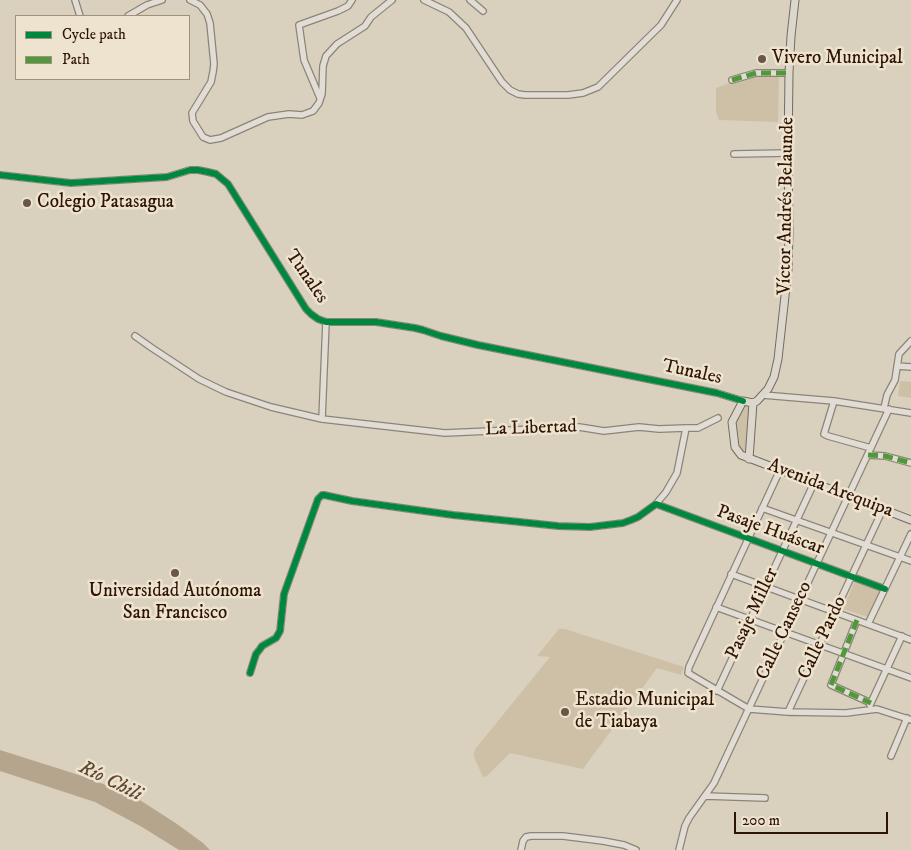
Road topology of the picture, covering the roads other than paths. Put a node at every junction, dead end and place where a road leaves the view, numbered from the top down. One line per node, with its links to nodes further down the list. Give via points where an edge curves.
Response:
1 (75, 0): 11 (street)
2 (162, 0): 12 (street)
3 (190, 0): 15 (street, via 207,14 214,64 211,82 192,113 203,137 210,140 221,138 268,117 302,115 313,110)
4 (352, 0): 15 (street, via 338,12 299,25 304,60)
5 (392, 0): 15 (street, via 326,56)
6 (424, 0): 8 (street, via 449,12 466,28 510,90 525,95 568,96 598,86 662,25)
7 (470, 0): 10 (street)
8 (677, 0)
9 (795, 0): 13 (main road, Víctor Andrés Belaunde)
10 (482, 11)
11 (80, 15)
12 (130, 15)
13 (789, 73): 14 (street, via 756,73); 16 (main road, Víctor Andrés Belaunde)
14 (732, 80)
15 (320, 98)
16 (788, 153): 17 (street); 24 (main road, Víctor Andrés Belaunde, via 786,286 776,368)
17 (734, 154)
18 (0, 176): 19 (street, Tunales, via 71,183 166,177 190,170 216,174 228,184 306,309)
19 (326, 322): 25 (street, Tunales, via 376,322 415,328 469,343); 31 (street)
20 (135, 336): 31 (street, La Libertad, via 199,380 226,392)
21 (911, 341): 22 (street, Calle Canseco, via 899,354)
22 (897, 366): 23 (street); 28 (street, Calle Canseco, via 895,380 887,395)
23 (911, 366)
24 (763, 395): 26 (street); 27 (main road, Víctor Andrés Belaunde)
25 (743, 401): 27 (main road); 35 (main road, Avenida Arequipa, via 732,425 735,447)
26 (834, 401): 28 (street); 33 (street, via 824,434)
27 (753, 403): 35 (main road, Avenida Arequipa)
28 (887, 408): 29 (street); 33 (street, Calle Canseco)
29 (911, 413)
30 (718, 418): 32 (street, La Libertad, via 698,428)
31 (322, 419): 32 (street, La Libertad, via 445,433 579,427 604,432 639,427)
32 (686, 428): 40 (street, via 677,473)
33 (871, 448): 34 (street, Calle Canseco)
34 (868, 455): 36 (street); 39 (street, Calle Canseco)
35 (749, 459): 37 (main road, Avenida Arequipa)
36 (911, 463)
37 (780, 470): 38 (main road, Avenida Arequipa); 41 (street)
38 (814, 483): 39 (main road, Avenida Arequipa); 43 (street, Pasaje Miller)
39 (848, 496): 42 (main road, Avenida Arequipa); 45 (street, Calle Canseco)
40 (656, 504): 47 (street, Pasaje Huáscar); 69 (street, via 623,523 590,527 453,515 322,495 284,594 280,631 256,654)
41 (762, 508): 43 (street); 47 (street)
42 (883, 509): 44 (main road, Avenida Arequipa); 48 (street, Calle Pardo)
43 (797, 520): 45 (street); 49 (street, Pasaje Miller)
44 (911, 520)
45 (831, 533): 48 (street); 52 (street, Calle Canseco)
46 (911, 534): 50 (street)
47 (748, 538): 49 (street, Pasaje Huáscar); 53 (street)
48 (866, 545): 50 (street); 54 (street, Calle Pardo)
49 (783, 551): 52 (street, Pasaje Huáscar); 55 (street, Pasaje Miller)
50 (900, 557): 51 (street); 56 (street)
51 (911, 561)
52 (817, 564): 54 (street, Pasaje Huáscar); 57 (street, Calle Canseco)
53 (731, 574): 55 (street); 58 (street)
54 (851, 577): 56 (street, Pasaje Huáscar); 59 (street, Calle Pardo)
55 (766, 587): 57 (street); 60 (street, Pasaje Miller)
56 (885, 589): 62 (street)
57 (800, 599): 59 (street); 63 (street, Calle Canseco)
58 (716, 607): 60 (street); 71 (street, via 688,674)
59 (835, 612): 61 (street); 66 (street, Calle Pardo)
60 (751, 620): 63 (street); 71 (street, Pasaje Miller)
61 (857, 620): 62 (street); 67 (street)
62 (868, 624): 64 (street)
63 (785, 632): 66 (street); 73 (street, Calle Canseco)
64 (902, 636): 65 (street); 68 (street)
65 (911, 640)
66 (819, 645): 67 (street); 75 (street, Calle Pardo)
67 (844, 654): 68 (street); 72 (street, via 831,685)
68 (886, 670): 70 (street); 72 (street)
69 (250, 672)
70 (911, 678)
71 (717, 691): 73 (street)
72 (871, 703): 74 (street)
73 (748, 709): 75 (street); 78 (street, Calle Canseco)
74 (868, 710): 75 (street, via 846,714); 76 (street, via 877,709)
75 (788, 712)
76 (909, 719): 77 (street)
77 (891, 756)
78 (705, 796): 79 (street); 82 (street, Calle Canseco, via 685,826)
79 (765, 798)
80 (521, 850): 81 (street, via 523,841 531,836 603,841)
81 (636, 850)
82 (679, 850)

